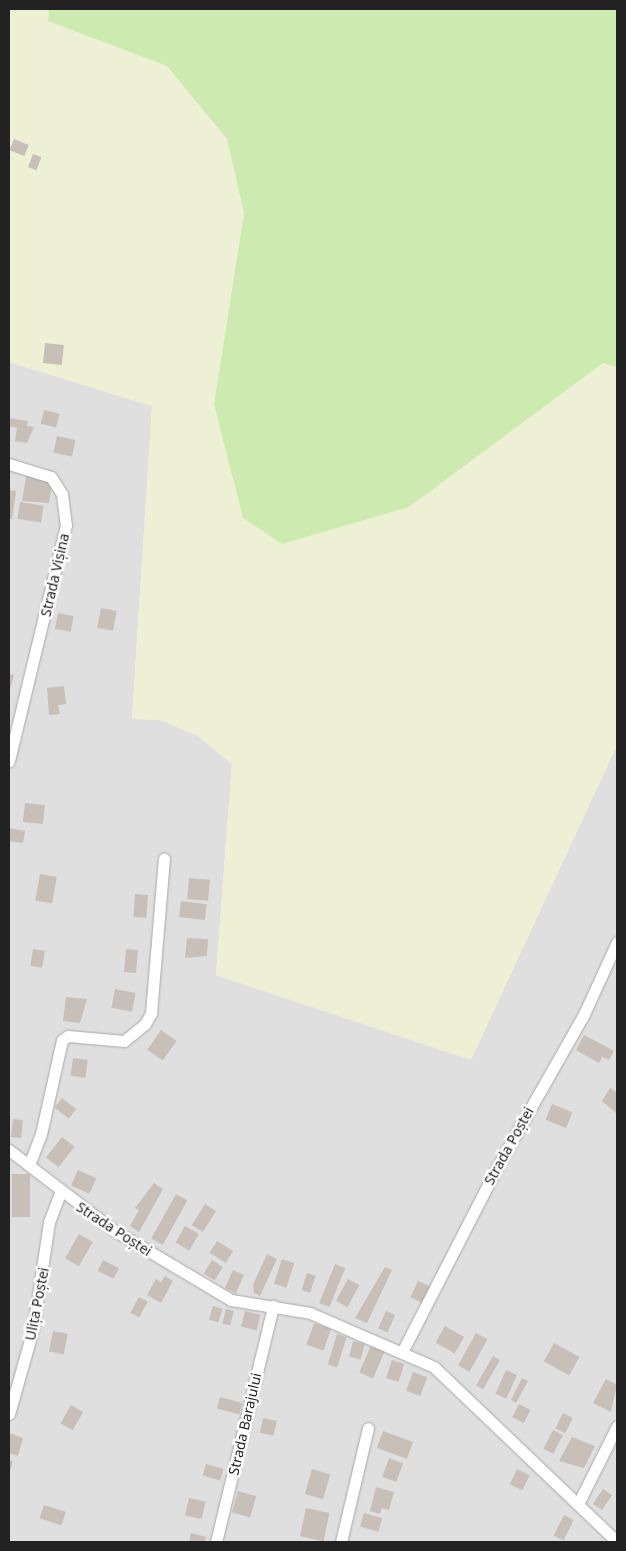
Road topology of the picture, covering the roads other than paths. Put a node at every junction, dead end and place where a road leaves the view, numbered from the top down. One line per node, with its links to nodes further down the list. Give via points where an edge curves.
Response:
1 (9, 464): 2 (street, Strada Vișina, via 51,477 62,494 66,518 62,556)
2 (14, 717): 3 (street, Strada Vișina)
3 (9, 761)
4 (164, 858): 7 (street, via 150,1013 145,1024 124,1041 68,1036 62,1040 41,1134)
5 (617, 942): 10 (street, Strada Poștei, via 584,1014 496,1169)
6 (9, 1150): 7 (street, Strada Poștei)
7 (29, 1164): 8 (street, Strada Poștei)
8 (60, 1193): 9 (street, Strada Poștei, via 212,1290 246,1304); 11 (street, Ulița Poștei, via 49,1222 33,1329)
9 (273, 1306): 10 (street, Strada Poștei, via 326,1318); 15 (street, Strada Barajului)
10 (402, 1352): 14 (street, Strada Poștei, via 450,1378)
11 (9, 1414)
12 (617, 1426): 14 (street)
13 (368, 1428): 16 (street)
14 (578, 1504): 17 (street, Strada Poștei)
15 (216, 1542)
16 (341, 1542)
17 (617, 1542)

